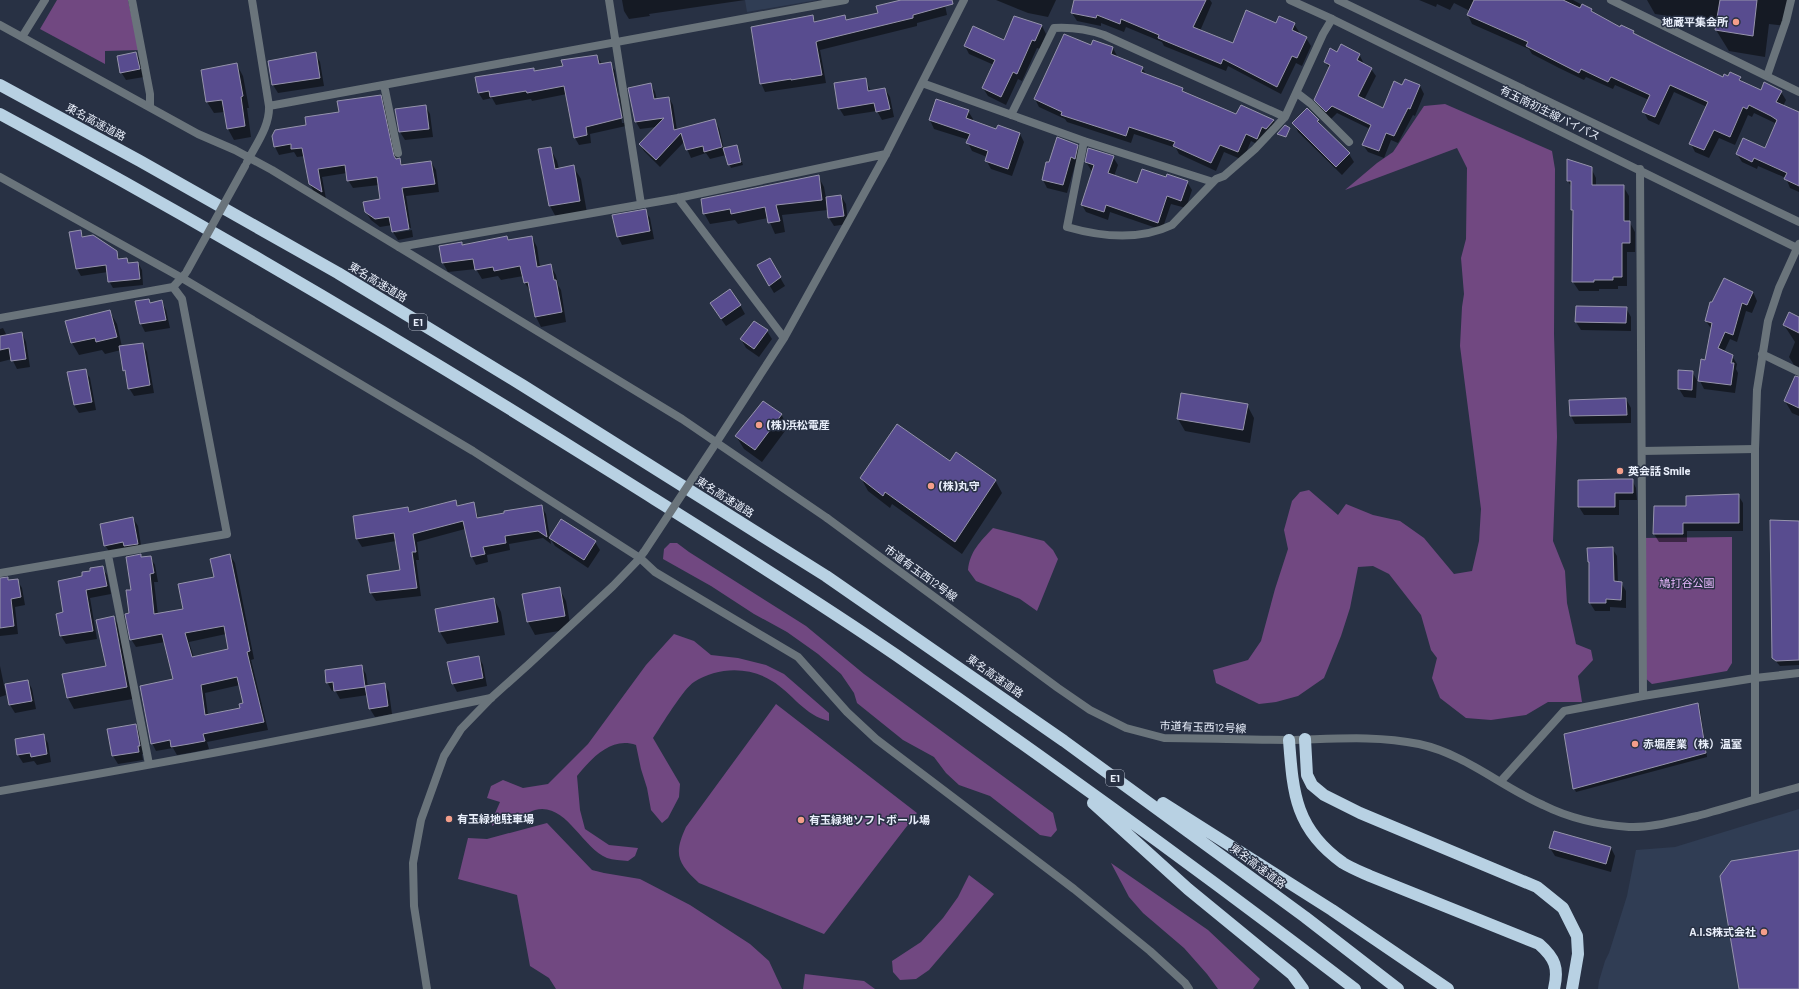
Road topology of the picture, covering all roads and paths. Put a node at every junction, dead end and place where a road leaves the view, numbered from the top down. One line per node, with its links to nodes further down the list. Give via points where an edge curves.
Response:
1 (45, 0): 13 (street)
2 (132, 0): 22 (street, via 150,94)
3 (252, 0): 21 (street)
4 (609, 0): 14 (street)
5 (845, 0): 14 (street)
6 (964, 0): 16 (street)
7 (1290, 0): 11 (street, 有玉南初生線バイパス)
8 (1612, 0): 15 (street)
9 (1790, 0): 15 (street, via 1786,21)
10 (1342, 1): 36 (street, 有玉南初生線バイパス)
11 (1332, 18): 20 (street); 31 (street, 有玉南初生線バイパス)
12 (0, 25): 13 (street, 市道有玉西12号線)
13 (22, 37): 22 (street, 市道有玉西12号線)
14 (617, 42): 18 (street); 35 (street)
15 (1767, 76): 19 (street)
16 (922, 84): 24 (street); 29 (street)
17 (0, 85): 57 (highway, 東名高速道路 / E1, via 338,273 515,381 826,576)
18 (384, 85): 21 (street); 28 (street)
19 (1799, 92)
20 (1297, 93): 25 (street); 27 (street)
21 (270, 106): 30 (street, via 267,123)
22 (150, 107): 30 (street, 市道有玉西12号線, via 198,134)
23 (0, 114): 58 (highway, E1, via 128,183 325,296 510,408 811,598)
24 (1011, 115): 25 (street, via 1054,28 1065,27 1104,34); 26 (street)
25 (1285, 117): 33 (street, via 1255,149 1224,176)
26 (1084, 141): 33 (street); 33 (street, via 1067,227 1123,237 1150,234 1172,225)
27 (1349, 142)
28 (398, 153)
29 (886, 154): 34 (street); 42 (street)
30 (249, 158): 37 (street, 市道有玉西12号線); 39 (street, bridge)
31 (1640, 169): 38 (street, 有玉南初生線バイパス); 47 (street)
32 (0, 177): 39 (street)
33 (1213, 182)
34 (678, 198): 35 (street); 42 (street)
35 (641, 204): 37 (street)
36 (1799, 222)
37 (399, 247): 45 (street, 市道有玉西12号線, via 682,419)
38 (1798, 247): 43 (street, via 1779,288 1768,321)
39 (182, 278): 40 (street); 49 (street)
40 (173, 287): 41 (street); 48 (street, via 182,299 227,534)
41 (0, 318)
42 (784, 338): 45 (street)
43 (1762, 354): 44 (street); 46 (street, via 1757,390)
44 (1799, 372)
45 (716, 443): 49 (street, bridge); 56 (street, 市道有玉西12号線, via 827,518 1058,688 1107,720 1164,738)
46 (1755, 449): 47 (street); 52 (street)
47 (1642, 451): 53 (street)
48 (108, 555): 50 (street); 59 (street)
49 (642, 555): 54 (street); 65 (street, via 655,572 798,657 847,712 876,739 1074,889 1172,970)
50 (0, 573)
51 (1799, 673): 52 (street)
52 (1755, 678): 53 (street); 63 (street)
53 (1643, 696): 60 (street, via 1564,712)
54 (491, 698): 59 (street); 64 (street, via 461,730 444,756 421,820 415,845 412,879 414,906)
55 (1305, 739): 56 (street, 市道有玉西12号線); 60 (street, 市道有玉西12号線, via 1381,739 1418,744 1460,758); 71 (highway, via 1308,775 1312,785 1324,795 1360,813 1537,887 1563,908 1577,936 1578,954)
56 (1290, 740): 70 (highway, via 1292,784 1296,802 1304,821 1328,851 1344,864 1370,876 1539,944 1549,953 1556,966)
57 (1064, 741): 68 (highway, 東名高速道路 / E1); 69 (highway, via 1332,910)
58 (1048, 762): 66 (highway, via 1188,889 1292,974); 67 (highway, E1)
59 (149, 764): 62 (street)
60 (1501, 781): 63 (street, 市道有玉西12号線, via 1566,815 1629,827 1679,820)
61 (1799, 787): 63 (street, 市道有玉西12号線)
62 (0, 791)
63 (1755, 799)
64 (427, 989)
65 (1189, 989)
66 (1303, 989)
67 (1355, 989)
68 (1398, 989)
69 (1448, 989)
70 (1554, 989)
71 (1572, 989)

